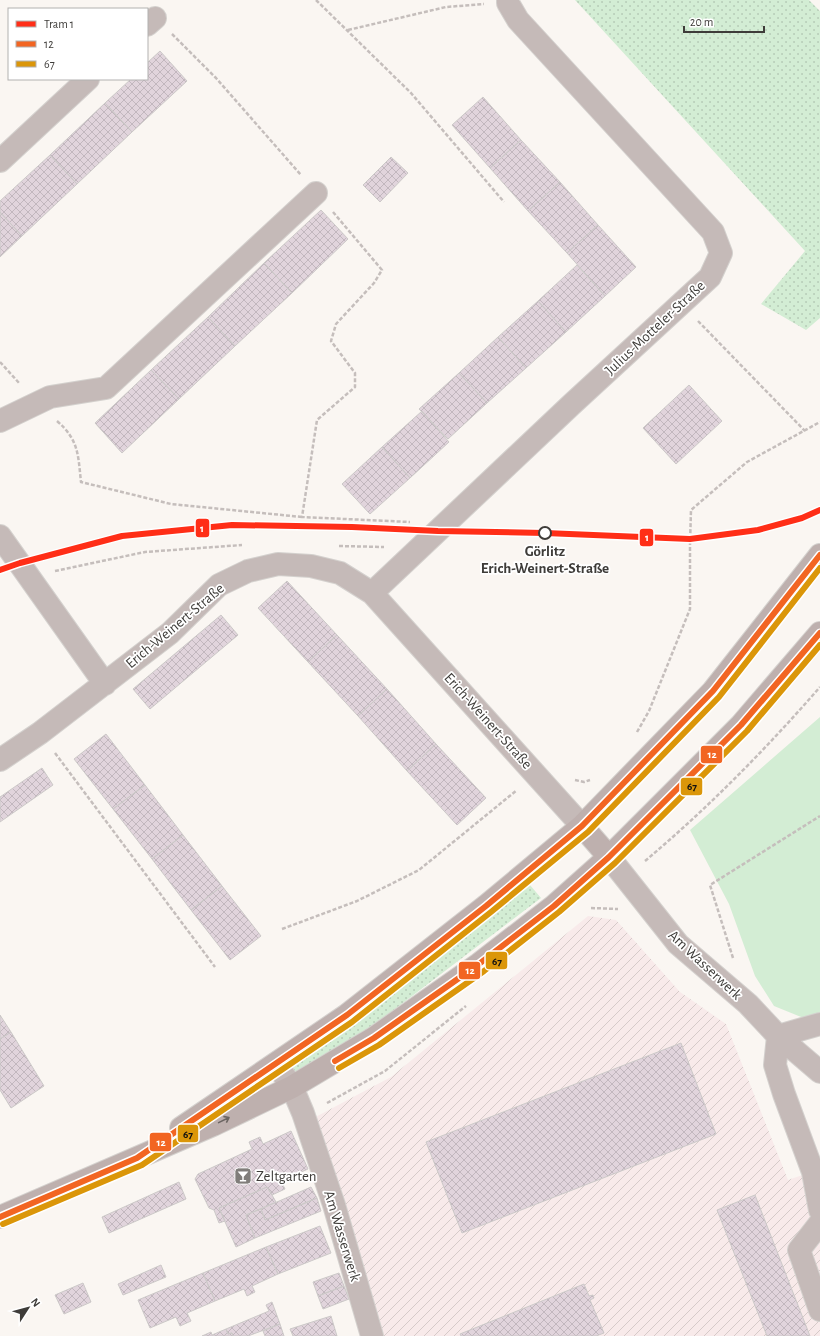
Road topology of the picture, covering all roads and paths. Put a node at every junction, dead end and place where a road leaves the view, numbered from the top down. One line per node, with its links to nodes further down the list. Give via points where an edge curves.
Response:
1 (316, 0): 4 (path)
2 (508, 1): 4 (path, via 446,7); 9 (street, Julius-Motteler-Straße, via 518,20 713,232 721,253 710,277)
3 (151, 21): 7 (path, via 216,78)
4 (347, 30): 8 (path, via 410,93)
5 (87, 80): 6 (street)
6 (0, 161)
7 (316, 193): 10 (street, via 106,388 50,397); 14 (path, via 382,270 374,283 336,324 331,342 355,373 355,386 317,420)
8 (504, 202)
9 (682, 304): 13 (path); 15 (street, Julius-Motteler-Straße)
10 (37, 404): 11 (street); 14 (path, via 66,429 77,449 81,482 171,504)
11 (0, 421)
12 (820, 422): 13 (path)
13 (805, 431): 27 (path, via 747,462 691,510 690,609 649,711)
14 (302, 517): 15 (path)
15 (446, 524): 19 (street, Julius-Motteler-Straße)
16 (0, 536): 21 (street)
17 (244, 545): 21 (path, via 145,552)
18 (336, 546): 19 (path)
19 (420, 548): 22 (street, Julius-Motteler-Straße)
20 (820, 555): 32 (main road, via 713,691)
21 (29, 576): 24 (street)
22 (372, 593): 24 (street, Erich-Weinert-Straße, via 340,573 311,566 278,564 248,571 219,585 170,633); 30 (street, Erich-Weinert-Straße)
23 (820, 633): 33 (main road, via 741,725)
24 (105, 684): 26 (street, Erich-Weinert-Straße)
25 (820, 687): 34 (path, via 714,799)
26 (40, 732): 28 (street, Erich-Weinert-Straße); 39 (path)
27 (633, 738)
28 (0, 760)
29 (595, 778): 30 (path, via 584,782 562,773)
30 (546, 787): 32 (street, Erich-Weinert-Straße); 37 (path, via 531,799 520,788 419,870 358,901)
31 (820, 816): 38 (path, via 710,885)
32 (582, 826): 33 (main road); 43 (main road, via 486,906 347,1015)
33 (609, 857): 34 (street, Am Wasserwerk); 45 (main road, via 554,906 479,964 374,1038)
34 (625, 878): 42 (street, Am Wasserwerk, via 678,944 748,1004)
35 (589, 908): 36 (path)
36 (619, 910)
37 (282, 929)
38 (734, 960)
39 (215, 967)
40 (471, 1002): 46 (path, via 385,1071 329,1102)
41 (820, 1024): 42 (street)
42 (778, 1036): 44 (street, Am Wasserwerk); 48 (street, via 775,1065 813,1172)
43 (276, 1064): 45 (street, Am Wasserwerk); 47 (main road)
44 (820, 1072)
45 (292, 1087): 46 (street, Am Wasserwerk); 47 (main road, one-way to 45)
46 (303, 1113): 52 (street, Am Wasserwerk, via 334,1206)
47 (137, 1158): 49 (main road)
48 (820, 1210)
49 (0, 1216)
50 (820, 1223): 51 (street, via 798,1250)
51 (820, 1310)
52 (372, 1336)

